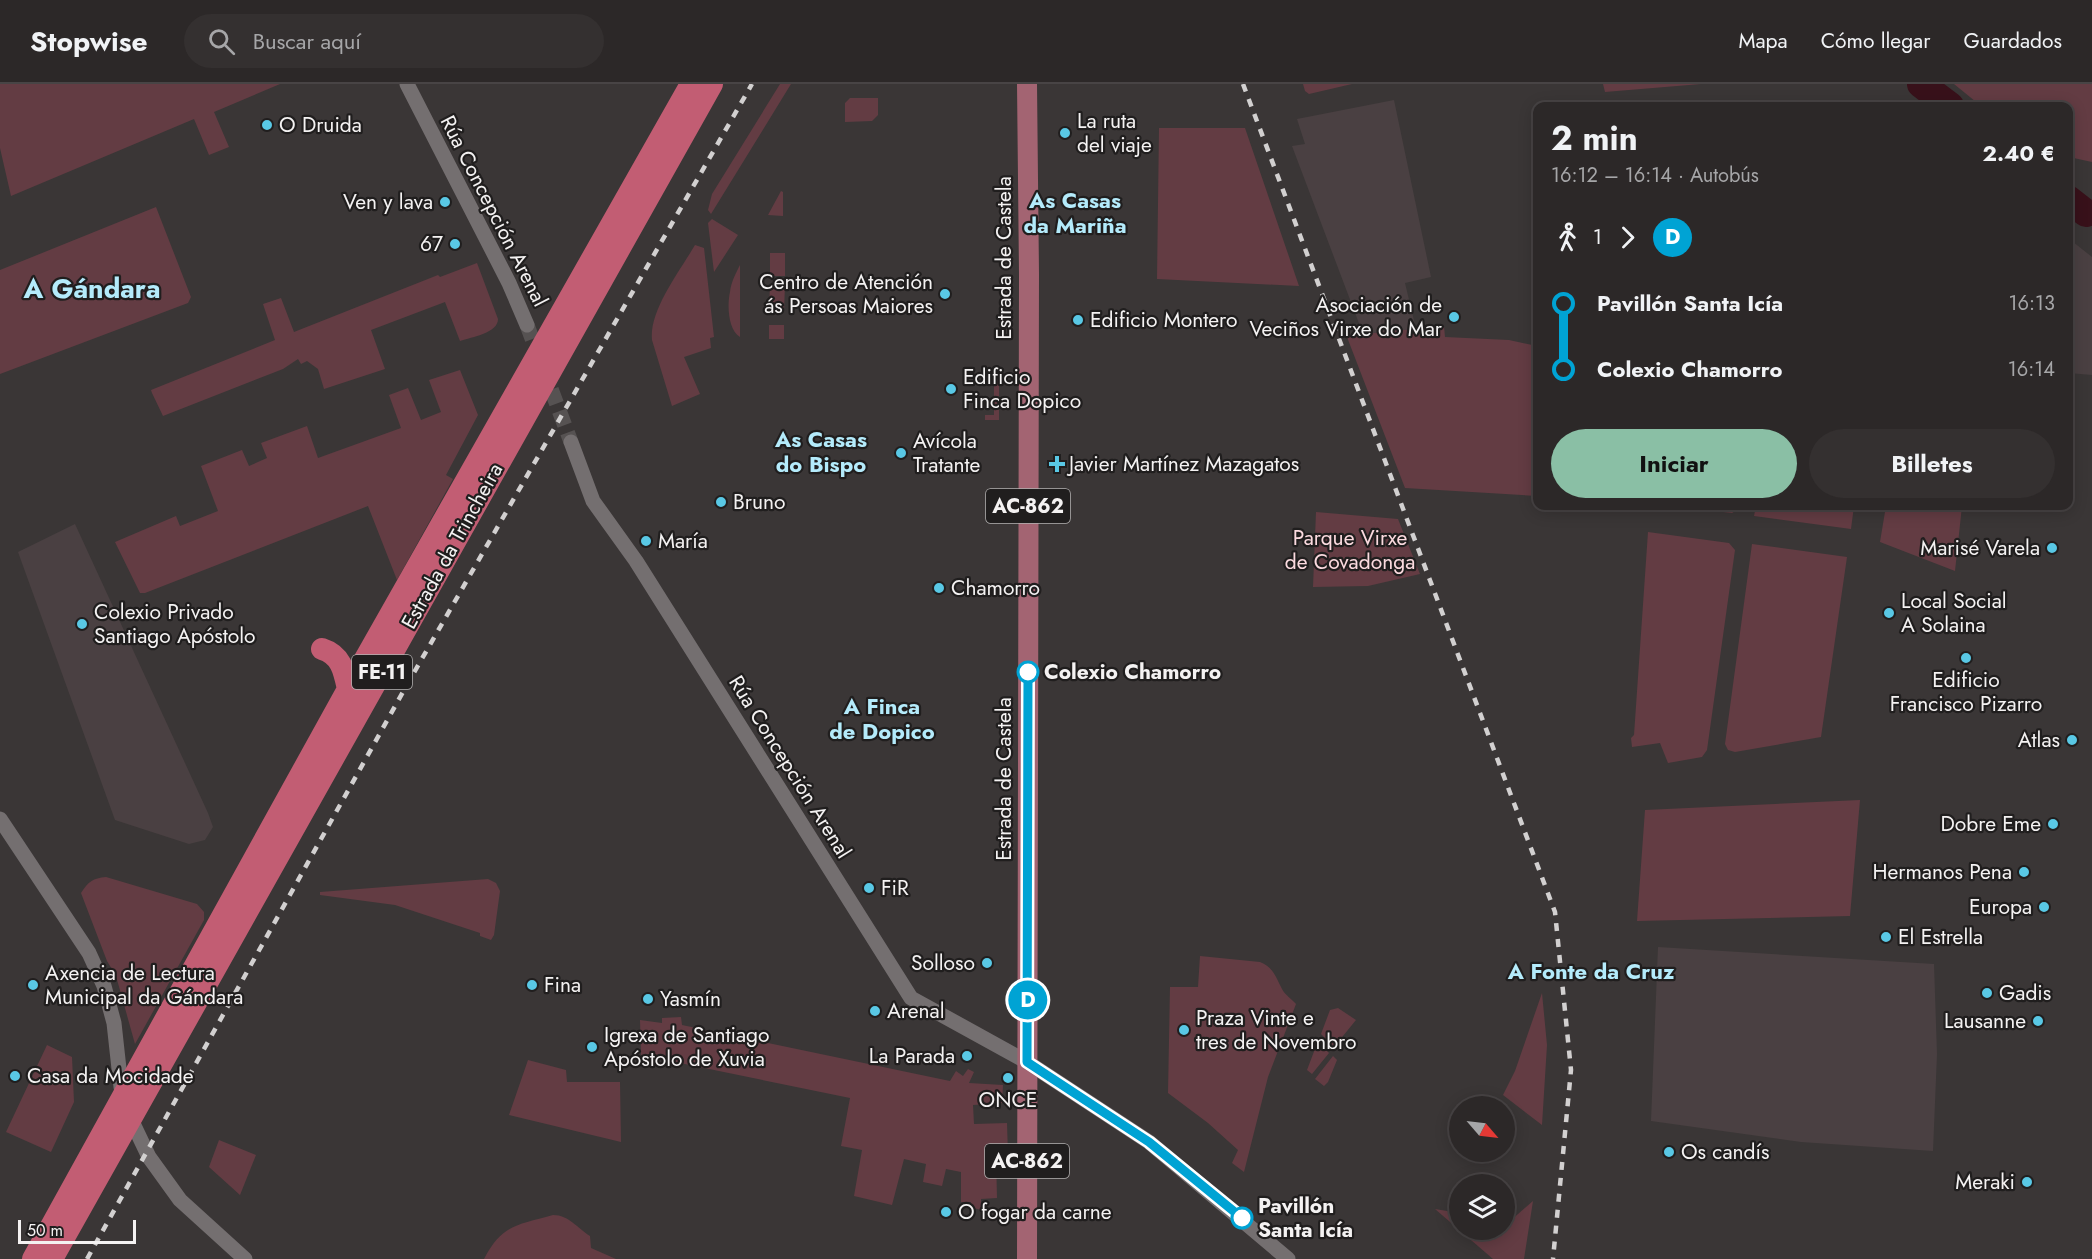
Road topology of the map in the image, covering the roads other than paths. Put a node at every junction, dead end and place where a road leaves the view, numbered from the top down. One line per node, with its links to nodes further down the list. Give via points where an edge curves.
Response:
1 (407, 84): 7 (street, Rúa Concepción Arenal)
2 (691, 84): 5 (highway, Estrada da Trincheira / FE-11)
3 (712, 84): 14 (highway, Estrada da Trincheira / FE-11)
4 (1027, 84): 12 (main road, Estrada de Castela / AC-862)
5 (680, 106): 6 (highway, via 662,128); 10 (highway, Estrada da Trincheira / FE-11)
6 (646, 137)
7 (527, 325)
8 (571, 442): 12 (street, Rúa Concepción Arenal, via 593,501 636,561 907,992 917,1002)
9 (322, 649): 10 (highway, via 339,661)
10 (348, 689): 13 (highway, Estrada da Trincheira / FE-11)
11 (0, 819): 15 (street, via 89,953 104,986 114,1023 121,1087 128,1113 149,1158 180,1200)
12 (1027, 1062): 16 (main road, Estrada de Castela / AC-862); 17 (street, Rúa Concepción Arenal, via 1149,1142)
13 (33, 1259)
14 (52, 1259)
15 (245, 1259)
16 (1027, 1259)
17 (1288, 1259)

